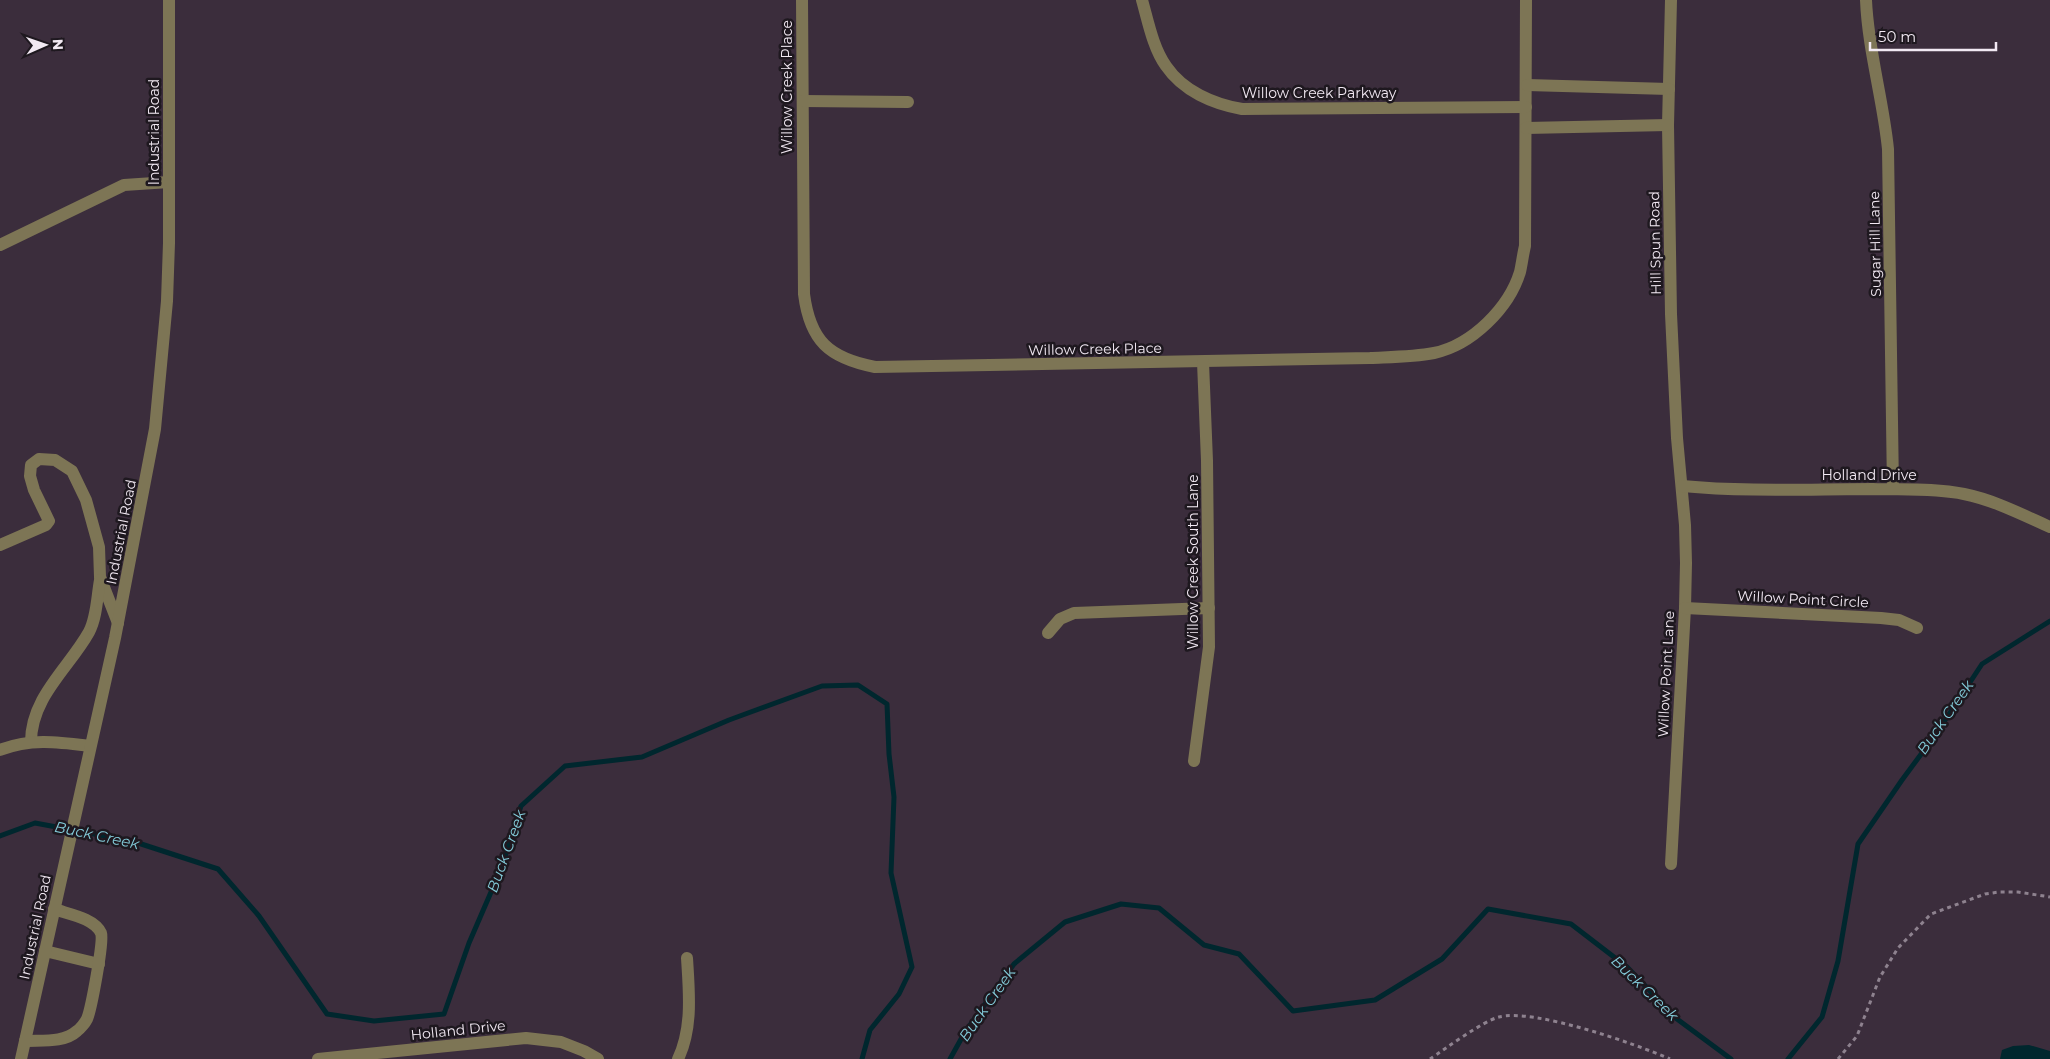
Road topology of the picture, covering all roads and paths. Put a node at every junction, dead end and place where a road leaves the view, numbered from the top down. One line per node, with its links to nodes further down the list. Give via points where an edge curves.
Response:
1 (169, 0): 14 (street, Industrial Road)
2 (802, 0): 9 (street, Willow Creek Place)
3 (1142, 0): 11 (street, Willow Creek Parkway, via 1165,66 1203,98 1223,106 1242,109)
4 (1526, 0): 7 (street, Willow Creek Place)
5 (1671, 0): 8 (street, Hill Spun Road)
6 (1866, 0): 18 (street, Sugar Hill Lane, via 1888,149)
7 (1526, 85): 8 (street); 11 (street, Willow Creek Place)
8 (1669, 89): 12 (street, Hill Spun Road)
9 (802, 101): 10 (street); 16 (street, Willow Creek Place, via 806,314 813,330 835,354 853,363 875,368)
10 (908, 102)
11 (1526, 107): 13 (street, Willow Creek Place)
12 (1668, 125): 13 (street); 17 (street, Hill Spun Road, via 1670,314)
13 (1526, 128): 16 (street, Willow Creek Place, via 1527,232 1520,273 1507,297 1484,326 1463,341 1419,355)
14 (169, 182): 15 (street, via 124,185); 24 (street, Industrial Road, via 167,301 155,429)
15 (0, 245)
16 (1203, 362): 22 (street, Willow Creek South Lane)
17 (1682, 486): 18 (street, Holland Drive, via 1723,490); 23 (street, Willow Point Lane)
18 (1893, 490): 19 (street, Holland Drive, via 1966,495)
19 (2050, 527)
20 (0, 544): 21 (street, via 46,526 49,521 34,490 31,465 39,459 55,460 72,471 86,500 99,547)
21 (100, 577): 24 (street); 27 (street, via 90,631 45,693 31,729)
22 (1209, 608): 26 (street, via 1074,613 1060,619); 30 (street, Willow Creek South Lane, via 1207,670)
23 (1685, 608): 25 (street, Willow Point Circle, via 1881,618 1899,620); 31 (street, Willow Point Lane)
24 (118, 623): 28 (street, Industrial Road)
25 (1917, 628)
26 (1048, 633)
27 (32, 742): 28 (street); 29 (street)
28 (90, 746): 33 (street, Industrial Road)
29 (0, 750)
30 (1194, 760)
31 (1671, 864)
32 (2050, 897): 44 (path, via 2018,892 1992,893 1931,914 1898,948 1880,977 1857,1036)
33 (54, 909): 34 (street, Industrial Road); 36 (street, via 82,918 101,933)
34 (45, 951): 36 (street); 37 (street, Industrial Road)
35 (687, 958): 41 (street, via 689,1008 687,1030)
36 (98, 964): 37 (street, via 87,1020 77,1031 64,1038)
37 (25, 1041): 38 (street, Industrial Road)
38 (22, 1059)
39 (318, 1059): 40 (street, Holland Drive, via 526,1038 560,1042)
40 (598, 1059)
41 (678, 1059)
42 (1430, 1059): 43 (path, via 1492,1020 1509,1016 1575,1026)
43 (1670, 1059)
44 (1838, 1059)

